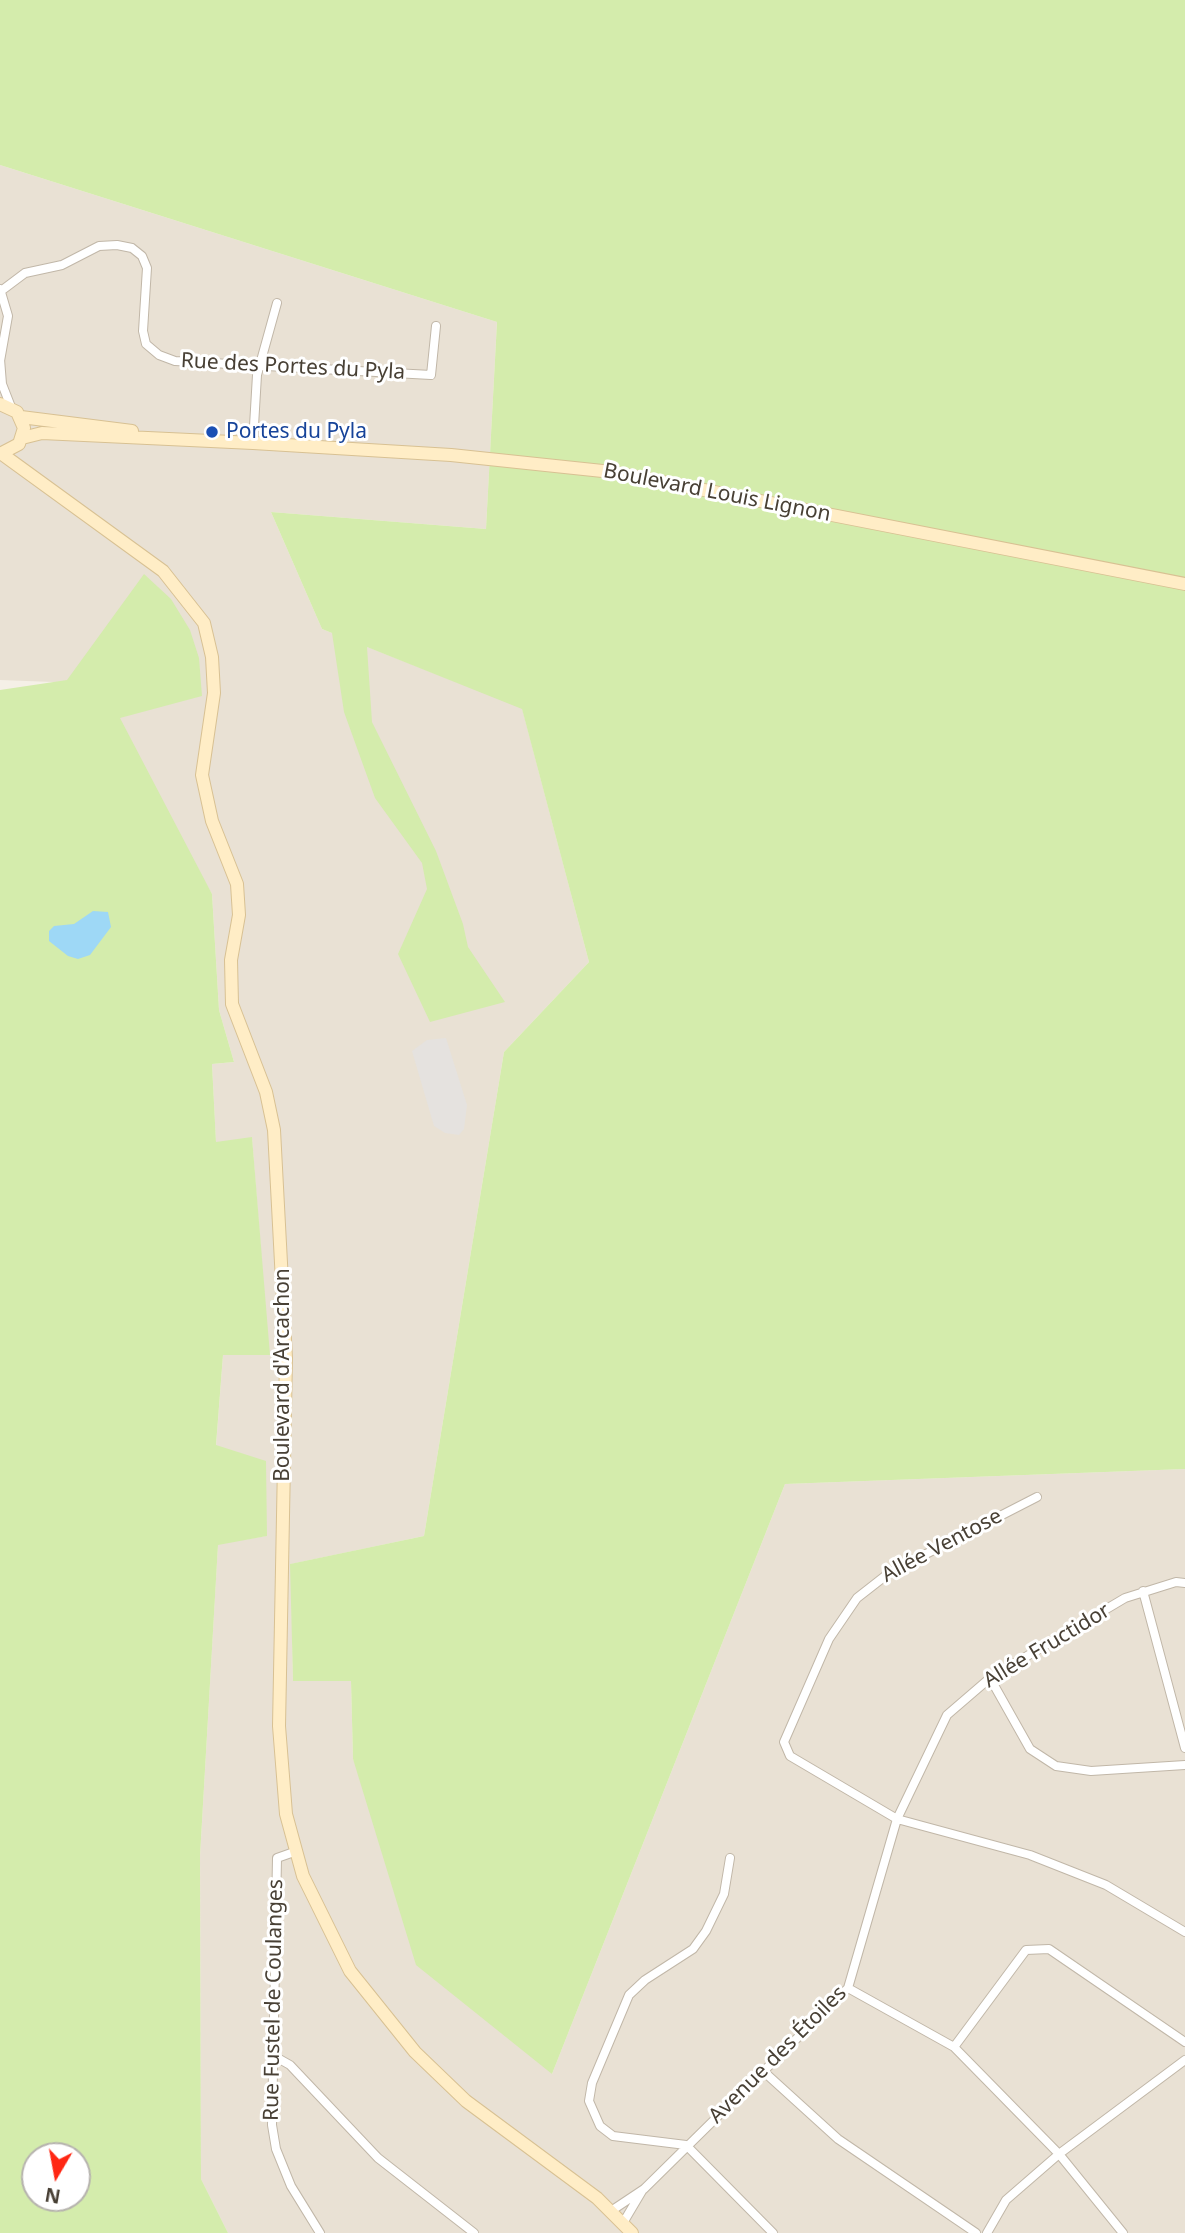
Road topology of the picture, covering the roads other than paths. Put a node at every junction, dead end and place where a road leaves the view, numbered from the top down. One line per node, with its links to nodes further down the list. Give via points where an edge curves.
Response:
1 (0, 290): 4 (street, via 8,316); 5 (street, Rue des Portes du Pyla, via 25,273 62,265 99,246 128,247 139,253 147,268 143,331 149,348 176,361)
2 (276, 303): 5 (street)
3 (436, 326): 5 (street, Rue des Portes du Pyla, via 431,375)
4 (0, 360): 6 (street)
5 (260, 365): 9 (street)
6 (5, 406): 7 (main road)
7 (21, 417): 8 (main road); 9 (main road)
8 (21, 441): 9 (main road, via 42,433); 10 (main road); 11 (main road, via 22,463)
9 (248, 443): 12 (main road, Boulevard Louis Lignon, via 451,455 612,472)
10 (1, 454): 11 (main road, Boulevard d'Arcachon)
11 (30, 477): 20 (main road, Boulevard d'Arcachon, via 163,571 204,623 212,657 214,693 202,775 212,821 237,884 232,1004 266,1092 275,1143 286,1358 279,1726 282,1785)
12 (1185, 584)
13 (1037, 1497): 19 (street, Allée Ventose, via 873,1583 838,1621 784,1742 790,1756)
14 (1185, 1583): 15 (street, Allée Fructidor)
15 (1143, 1591): 16 (street, Allée Fructidor); 17 (street)
16 (990, 1678): 18 (street, via 1030,1749 1056,1766 1091,1771); 19 (street, Allée Fructidor, via 947,1715)
17 (1185, 1748)
18 (1185, 1765)
19 (897, 1819): 22 (street, Allée Ventose, via 1030,1855 1106,1885); 23 (street, Avenue des Étoiles)
20 (294, 1852): 26 (street, Rue Fustel de Coulanges, via 276,1858); 32 (main road, Boulevard d'Arcachon, via 318,1912 350,1972 415,2052 466,2101)
21 (730, 1858): 29 (street, via 723,1894 693,1949 629,1994 589,2101 600,2126 613,2136)
22 (1185, 1932)
23 (848, 1988): 25 (street); 28 (street, Avenue des Étoiles)
24 (1185, 2042): 25 (street, via 1049,1949 1026,1950)
25 (954, 2047): 30 (street)
26 (274, 2056): 34 (street, Rue Fustel de Coulanges, via 276,2149 300,2205); 35 (street, via 290,2065 378,2158)
27 (1185, 2060): 30 (street)
28 (762, 2070): 29 (street, Avenue des Étoiles); 37 (street, via 838,2139)
29 (686, 2145): 31 (street, Avenue des Étoiles); 36 (street)
30 (1059, 2154): 38 (street, via 1006,2200); 39 (street)
31 (643, 2189): 32 (street, Avenue des Étoiles); 33 (street, Avenue des Étoiles)
32 (611, 2211): 33 (main road, Boulevard d'Arcachon)
33 (628, 2228)
34 (320, 2233)
35 (474, 2233)
36 (773, 2233)
37 (976, 2233)
38 (987, 2233)
39 (1123, 2233)

